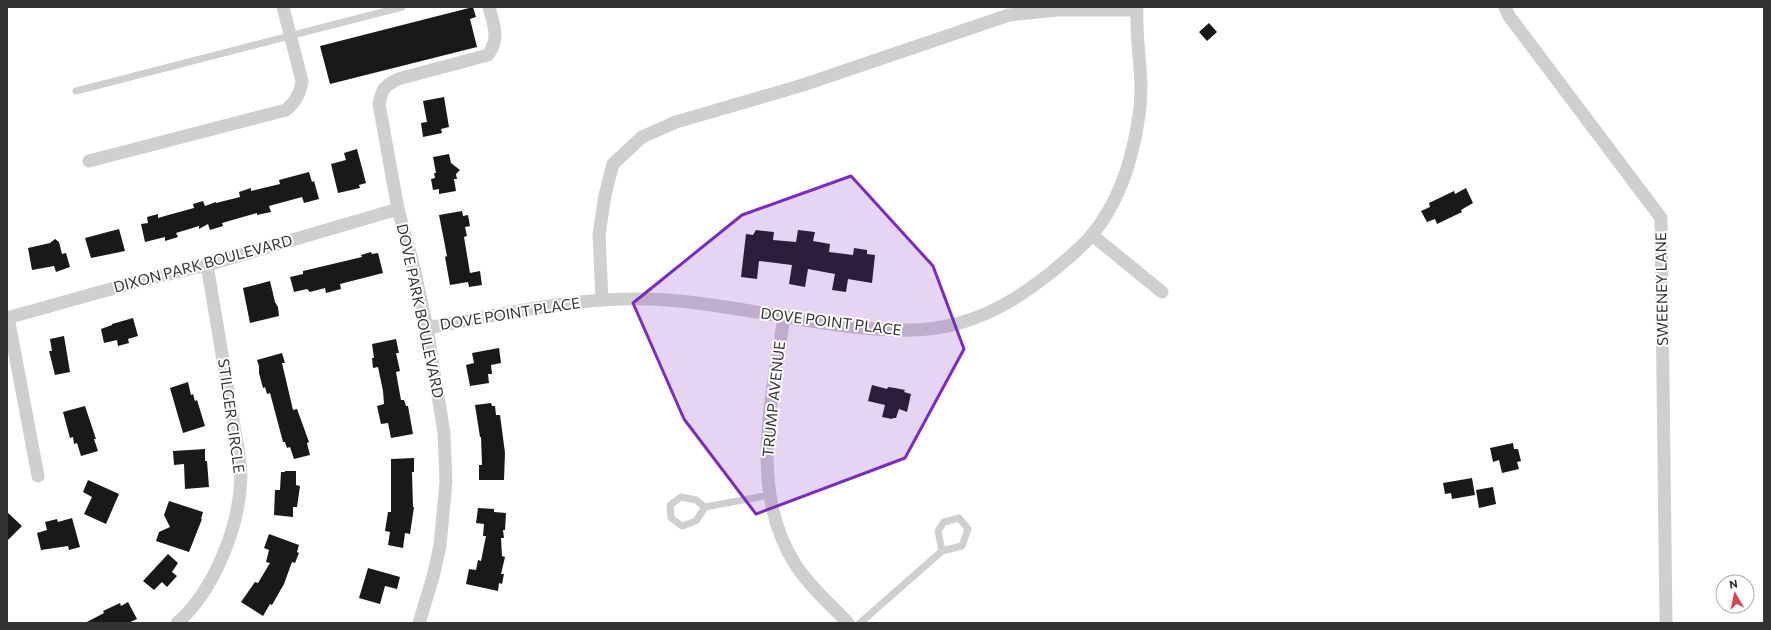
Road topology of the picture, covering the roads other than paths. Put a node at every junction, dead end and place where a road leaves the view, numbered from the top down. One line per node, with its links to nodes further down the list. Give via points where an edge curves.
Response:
1 (283, 7): 6 (street)
2 (402, 7): 6 (lane)
3 (489, 7): 9 (street, DOVE PARK BOULEVARD, via 496,32 495,46 488,55 398,79 381,92 379,104)
4 (1505, 7): 25 (street, SWEENEY LANE, via 1509,16 1661,218)
5 (1137, 8): 10 (street, DOVE POINT PLACE, via 1141,88 1140,113 1134,146 1117,194); 13 (street, via 1058,10 1009,15 803,85 676,122 642,137 613,164 605,195 599,235)
6 (290, 35): 7 (lane); 8 (street, via 302,80 295,102 286,110)
7 (76, 91)
8 (90, 161)
9 (398, 209): 11 (street, DIXON PARK BOULEVARD); 16 (street, DOVE PARK BOULEVARD, via 414,268)
10 (1092, 235): 12 (street); 14 (street, DOVE POINT PLACE, via 1055,269 1010,302 962,322 938,328 899,332)
11 (206, 265): 15 (street, DIXON PARK BOULEVARD); 21 (street, STILGER CIRCLE, via 241,476 238,504 215,573 201,595)
12 (1162, 292)
13 (602, 300): 14 (street, DOVE POINT PLACE, via 678,300); 16 (street, DOVE POINT PLACE, via 511,312)
14 (784, 317): 18 (street, TRUMP AVENUE, via 766,443)
15 (7, 318): 17 (street)
16 (426, 328): 22 (street, DOVE PARK BOULEVARD, via 444,433 446,482 440,546)
17 (38, 476)
18 (770, 496): 19 (lane); 23 (street, TRUMP AVENUE, via 781,536 795,564 803,576)
19 (705, 508): 19 (lane, via 696,500 681,497 670,505 671,518 682,526 696,521)
20 (942, 551): 20 (lane, via 962,546 968,529 959,518 944,522 938,530); 24 (lane)
21 (177, 623)
22 (419, 623)
23 (848, 623)
24 (860, 623)
25 (1666, 623)

